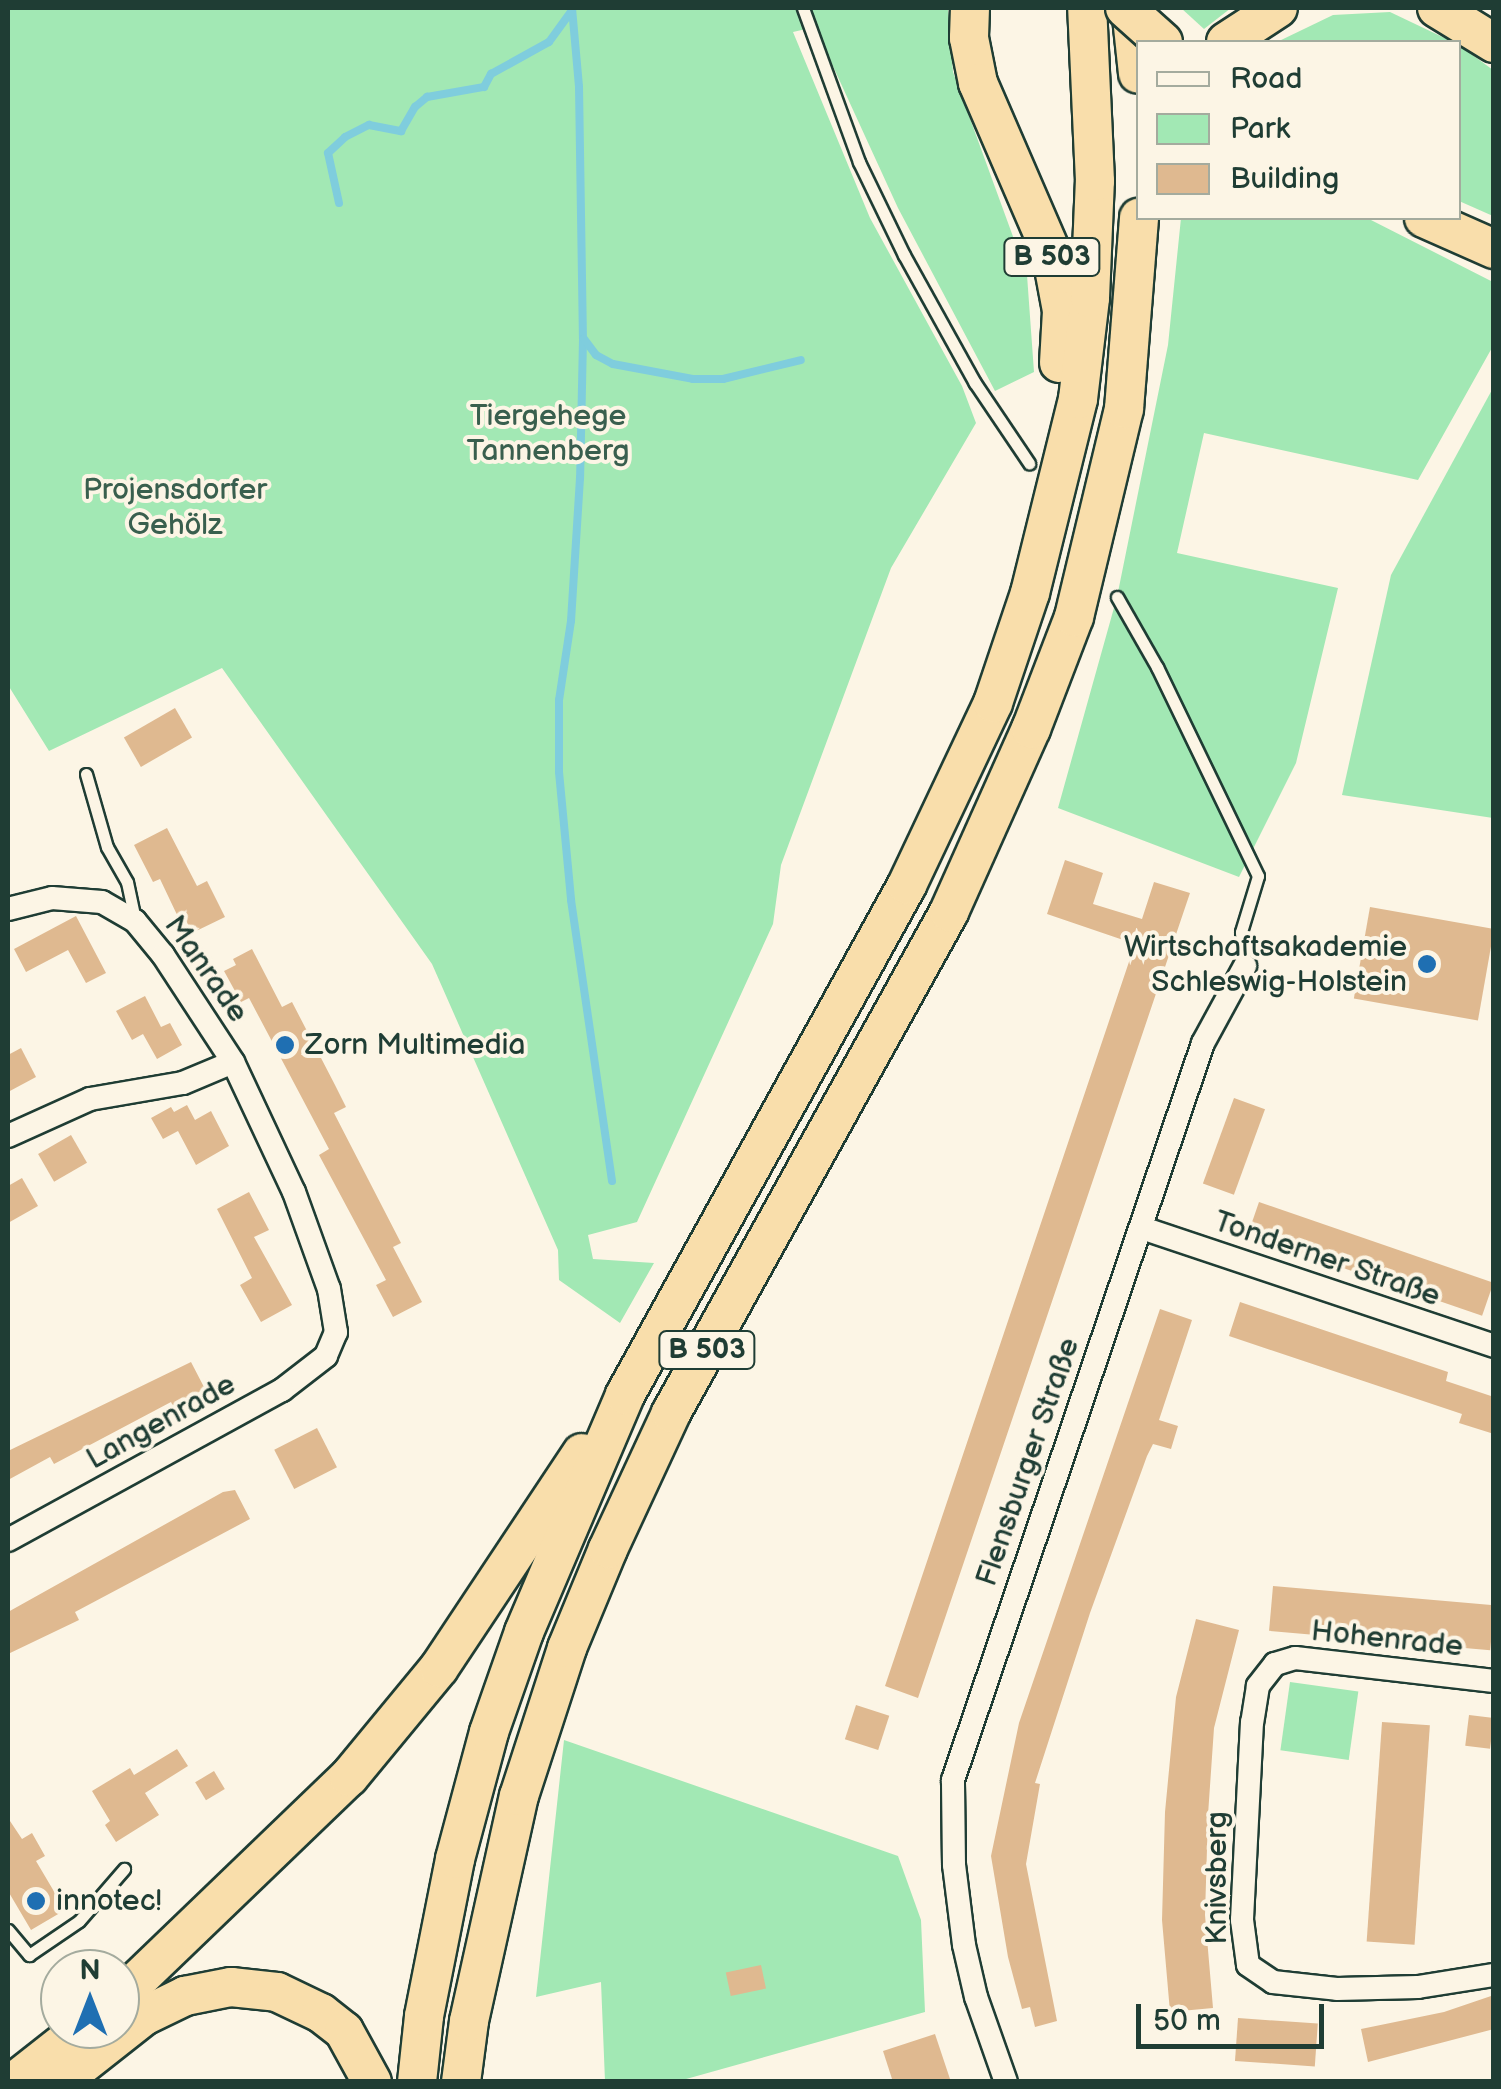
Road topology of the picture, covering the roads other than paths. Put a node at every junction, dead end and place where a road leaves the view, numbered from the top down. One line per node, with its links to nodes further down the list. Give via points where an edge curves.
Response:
1 (803, 8): 16 (lane, via 859,162 904,255 974,382)
2 (970, 8): 17 (highway, B 503, via 978,83 1051,252 1062,310)
3 (1087, 8): 17 (highway, B 503, via 1095,181 1090,298 1078,398)
4 (1128, 8): 7 (highway, bridge); 10 (highway)
5 (1278, 8): 8 (highway)
6 (1436, 8): 9 (highway)
7 (1161, 40)
8 (1229, 40)
9 (1494, 42)
10 (1136, 61)
11 (1139, 220): 15 (highway, B 503)
12 (1161, 220): 15 (highway, via 1156,254)
13 (1429, 220): 14 (highway)
14 (1494, 249)
15 (1134, 310): 41 (highway, B 503, via 1124,408 1096,533 1074,617 1031,729 949,912 671,1413 567,1648 502,1855)
16 (1029, 464)
17 (1049, 521): 28 (highway, B 503, via 992,703 907,884)
18 (1116, 598): 22 (lane, Flensburger Straße, via 1157,667 1258,876 1241,932)
19 (86, 774): 21 (lane)
20 (8, 909): 21 (street, Manrade, via 80,898)
21 (135, 920): 23 (street, Manrade)
22 (1245, 966): 25 (street, Flensburger Straße, via 1204,1043)
23 (232, 1062): 24 (street, via 183,1083 90,1099); 26 (street, Manrade, via 294,1192 334,1312)
24 (8, 1136)
25 (1142, 1228): 27 (street, Tonderner Straße); 42 (street, Flensburger Straße, via 954,1780 954,1865 964,1945)
26 (333, 1344): 29 (street, Langenrade, via 282,1390)
27 (1494, 1346)
28 (625, 1395): 35 (highway, via 439,1668 349,1777); 40 (highway, B 503, via 489,1732 455,1859)
29 (8, 1540)
30 (1274, 1664): 31 (street, Hohenrade, via 1294,1658); 34 (street, Knivsberg, via 1258,1686 1252,1722 1242,1920 1248,1965 1273,1982 1337,1989 1418,1988)
31 (1494, 1681)
32 (124, 1869): 33 (lane, via 78,1921 29,1955)
33 (8, 1930)
34 (1494, 1975)
35 (140, 1978)
36 (56, 2049): 37 (highway)
37 (14, 2082)
38 (60, 2082): 39 (highway, via 144,2016 185,1996 231,1986 277,1992 321,2014 344,2031)
39 (372, 2082)
40 (416, 2082)
41 (462, 2082)
42 (1006, 2082)

